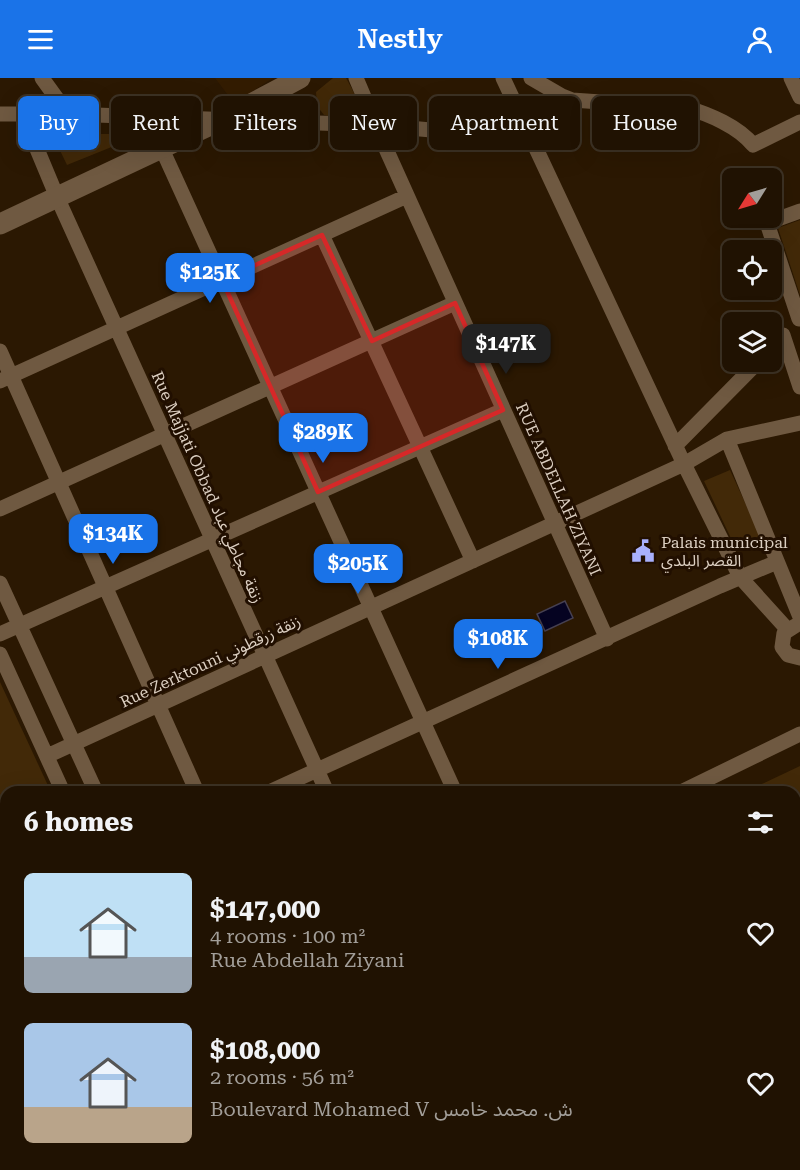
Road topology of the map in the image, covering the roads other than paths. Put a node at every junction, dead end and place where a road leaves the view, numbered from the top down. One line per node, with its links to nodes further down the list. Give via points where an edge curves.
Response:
1 (42, 78): 7 (street)
2 (300, 78): 8 (main road)
3 (356, 78): 9 (street, RUE ABDELLAH ZIYANI)
4 (503, 78): 10 (street)
5 (531, 78): 16 (street, via 572,100 694,110 746,135 753,145)
6 (791, 78): 11 (street)
7 (55, 96)
8 (267, 96)
9 (363, 96)
10 (512, 96)
11 (800, 97)
12 (18, 113): 13 (street)
13 (0, 114)
14 (99, 115): 15 (street)
15 (213, 120)
16 (800, 122)
17 (37, 150): 23 (street, Rue Majjati Obbad زنقة مجاطي عباد)
18 (160, 150): 23 (main road)
19 (162, 150): 27 (street)
20 (386, 150): 22 (street, RUE ABDELLAH ZIYANI)
21 (537, 150): 42 (street)
22 (407, 196): 26 (street); 28 (street, RUE ABDELLAH ZIYANI)
23 (57, 197): 25 (main road); 30 (street, Rue Majjati Obbad زنقة مجاطي عباد)
24 (800, 211): 29 (street, via 767,223)
25 (0, 224)
26 (322, 235): 27 (street); 32 (street)
27 (222, 280): 30 (street); 36 (street)
28 (455, 303): 32 (street); 38 (street, RUE ABDELLAH ZIYANI)
29 (799, 319): 31 (street)
30 (116, 328): 35 (street); 40 (street, Rue Majjati Obbad زنقة مجاطي عباد)
31 (783, 335): 37 (street)
32 (372, 341): 36 (street); 43 (street)
33 (0, 351): 35 (street)
34 (748, 372): 42 (street)
35 (6, 379): 45 (street)
36 (270, 387): 40 (street); 46 (street)
37 (800, 387)
38 (503, 410): 43 (street); 48 (street, RUE ABDELLAH ZIYANI)
39 (800, 423): 41 (street, Rue Zerktouni زنقة زرقطوني)
40 (164, 435): 45 (street); 49 (street, Rue Majjati Obbad زنقة مجاطي عباد)
41 (727, 439): 44 (street, Rue Zerktouni زنقة زرقطوني); 51 (street)
42 (675, 446): 44 (street)
43 (421, 447): 46 (street); 50 (street)
44 (684, 464): 48 (street, Rue Zerktouni زنقة زرقطوني); 52 (street)
45 (59, 483): 47 (street); 54 (street)
46 (318, 492): 49 (street); 55 (street)
47 (0, 509)
48 (555, 523): 50 (street, Rue Zerktouni زنقة زرقطوني); 60 (street, RUE ABDELLAH ZIYANI)
49 (212, 540): 54 (street); 62 (street, Rue Majjati Obbad زنقة مجاطي عباد)
50 (473, 561): 55 (street, Rue Zerktouni زنقة زرقطوني)
51 (777, 562): 52 (street); 56 (street)
52 (740, 578): 58 (street); 60 (street)
53 (0, 583): 57 (street)
54 (105, 587): 57 (street); 64 (street)
55 (371, 608): 62 (street, Rue Zerktouni زنقة زرقطوني); 65 (street)
56 (800, 617)
57 (20, 625): 59 (street); 67 (street)
58 (794, 628): 63 (street, via 782,637 782,647 788,655)
59 (0, 634)
60 (606, 639): 65 (street)
61 (0, 654): 68 (street)
62 (265, 656): 64 (street, Rue Zerktouni زنقة زرقطوني); 69 (street, Rue Majjati Obbad زنقة مجاطي عباد)
63 (800, 657)
64 (158, 705): 67 (street, Rue Zerktouni زنقة زرقطوني); 72 (street)
65 (423, 722): 69 (street); 75 (street)
66 (800, 734): 76 (street)
67 (74, 743): 68 (street, Rue Zerktouni زنقة زرقطوني); 71 (street)
68 (47, 756): 70 (street)
69 (317, 770): 73 (street); 74 (street, Rue Majjati Obbad زنقة مجاطي عباد)
70 (60, 786)
71 (93, 786)
72 (194, 786)
73 (282, 786)
74 (324, 786)
75 (452, 786)
76 (693, 786)

